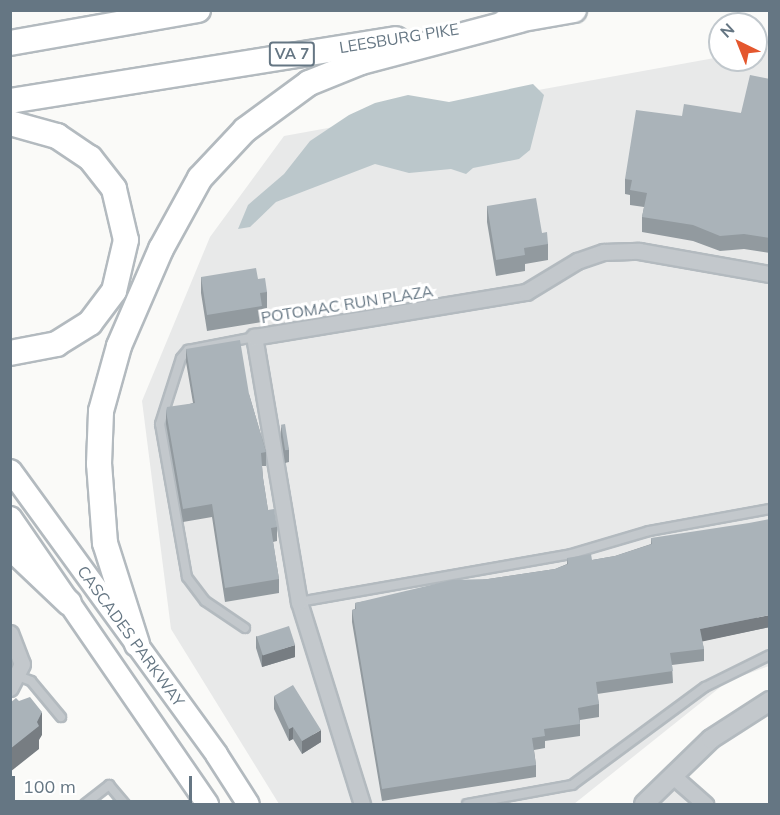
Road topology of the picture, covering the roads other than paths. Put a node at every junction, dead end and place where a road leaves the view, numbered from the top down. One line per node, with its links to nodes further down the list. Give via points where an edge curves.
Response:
1 (198, 10): 4 (highway)
2 (574, 10): 3 (highway, LEESBURG PIKE / VA 7)
3 (520, 20): 5 (highway, LEESBURG PIKE / VA 7); 18 (highway, via 361,62 309,83 245,130 200,178 161,249 119,346 101,411 99,464 105,543)
4 (10, 43)
5 (10, 101)
6 (10, 123): 9 (highway, via 57,136 90,158 114,189 126,240 114,291 90,323 57,344)
7 (770, 274): 8 (street, POTOMAC RUN PLAZA, via 639,251 603,252 577,261 526,292)
8 (254, 337): 14 (street, POTOMAC RUN PLAZA); 16 (lane, via 192,347 184,353 160,424 187,577 205,601)
9 (10, 353)
10 (10, 470): 18 (main road, CASCADES PARKWAY)
11 (770, 509): 14 (lane, via 649,531 571,554)
12 (10, 517): 15 (main road, CASCADES PARKWAY)
13 (10, 547): 15 (highway)
14 (299, 602): 28 (street, POTOMAC RUN PLAZA)
15 (69, 603): 26 (main road, CASCADES PARKWAY)
16 (245, 628)
17 (10, 633): 20 (street, via 20,651)
18 (137, 644): 27 (main road, CASCADES PARKWAY)
19 (770, 655): 29 (lane, via 705,687 572,785)
20 (14, 682): 22 (lane, via 31,681)
21 (770, 701): 23 (street, via 730,724)
22 (61, 717)
23 (673, 776): 30 (street); 31 (street)
24 (85, 804): 25 (lane, via 110,785)
25 (125, 804)
26 (207, 804)
27 (248, 804)
28 (362, 804)
29 (467, 804)
30 (644, 804)
31 (705, 804)

